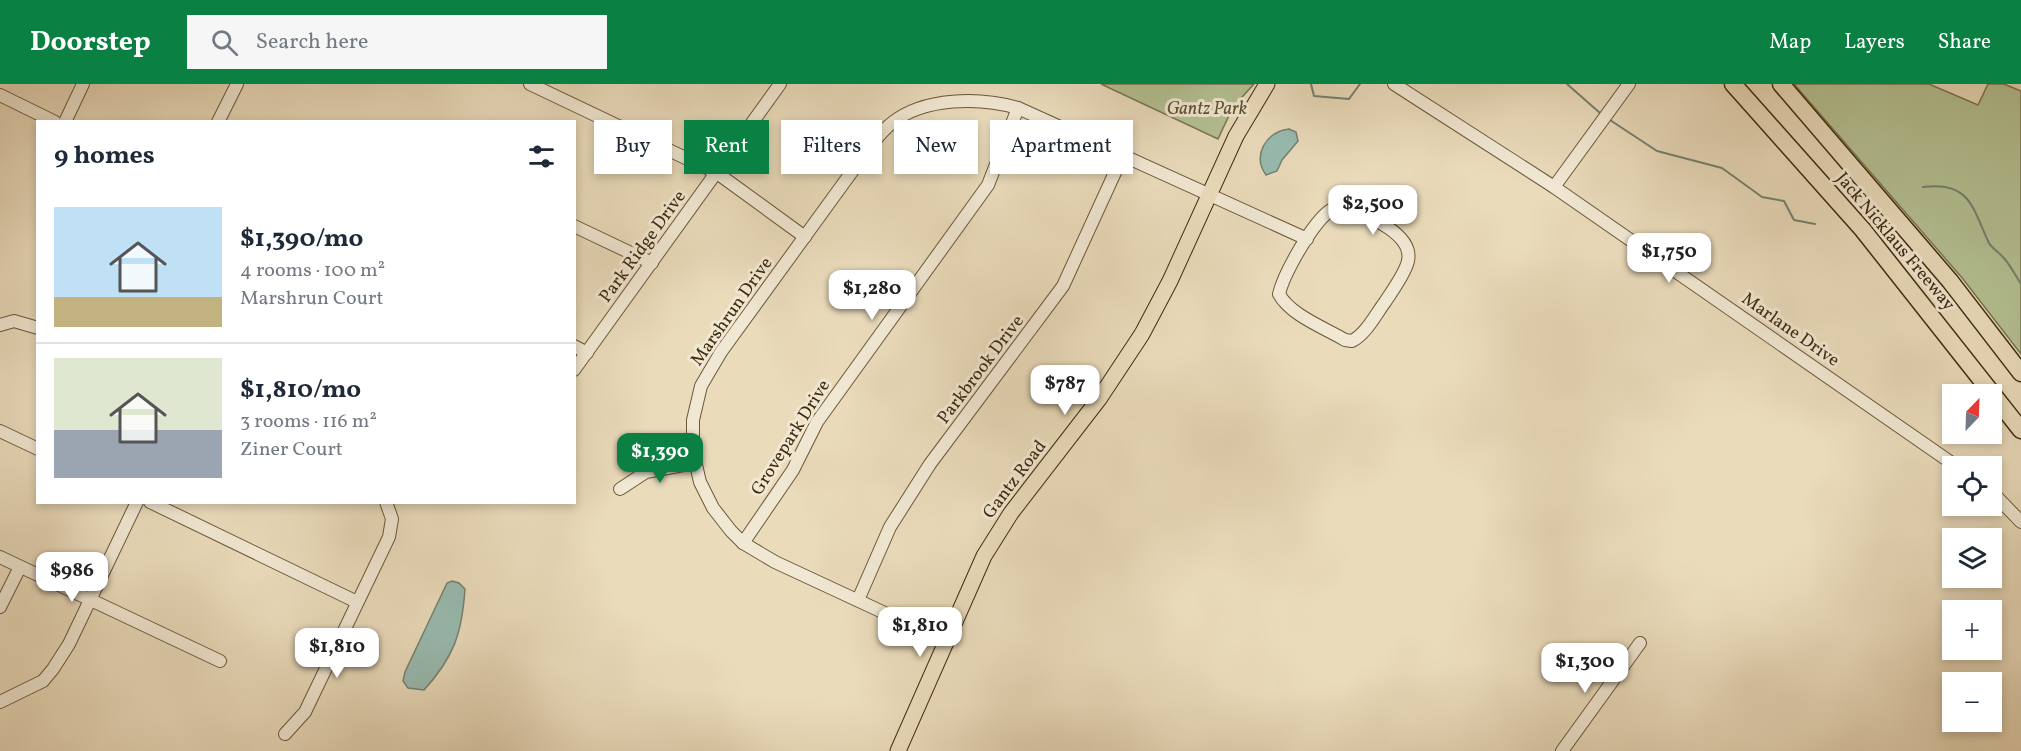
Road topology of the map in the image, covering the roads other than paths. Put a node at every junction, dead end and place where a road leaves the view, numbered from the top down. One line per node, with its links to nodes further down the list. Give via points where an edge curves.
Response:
1 (83, 84): 13 (street)
2 (237, 84): 14 (street)
3 (530, 84): 17 (street)
4 (780, 84): 15 (street, Park Ridge Drive)
5 (1267, 84): 23 (main road, Gantz Road, via 1236,136)
6 (1394, 84): 22 (street, Marlane Drive)
7 (1629, 84): 22 (street)
8 (1733, 84): 34 (highway, Jack Nicklaus Freeway, via 1863,230)
9 (1781, 84): 33 (highway, Jack Nicklaus Freeway, via 1950,281)
10 (0, 94): 12 (street)
11 (1018, 108): 16 (street, Marshrun Drive); 25 (street, Marshrun Drive, via 1002,103 952,101 919,108 892,122); 45 (street, Grovepark Drive, via 988,185 817,422 793,470)
12 (51, 120)
13 (66, 120)
14 (219, 120)
15 (755, 120)
16 (1045, 120)
17 (684, 157)
18 (1133, 160): 23 (street, Marshrun Drive)
19 (716, 174): 27 (street, Park Ridge Drive)
20 (718, 174): 25 (street)
21 (1114, 174): 49 (street, Parkbrook Drive, via 1063,286 930,464 890,527)
22 (1554, 187): 37 (street, Marlane Drive)
23 (1210, 195): 26 (street, Marshrun Drive); 52 (main road, Gantz Road, via 1143,334 996,536)
24 (576, 227): 27 (street)
25 (805, 237): 38 (street, Marshrun Drive, via 721,352 701,386 693,420)
26 (1307, 239): 26 (street, via 1327,212 1346,207 1378,220 1402,240 1409,255 1408,264 1387,298 1352,341 1288,305 1279,294)
27 (652, 263): 31 (street, Park Ridge Drive)
28 (0, 325): 29 (street, via 14,321)
29 (36, 327)
30 (576, 347): 31 (street)
31 (587, 352): 32 (street, Park Ridge Drive)
32 (576, 367)
33 (2021, 373)
34 (2021, 429)
35 (0, 431): 36 (street)
36 (36, 448)
37 (1942, 456)
38 (694, 463): 39 (street, via 646,472); 45 (street, Marshrun Drive, via 713,508)
39 (620, 489)
40 (2002, 502): 44 (street)
41 (136, 504): 48 (street)
42 (154, 504): 50 (street)
43 (387, 504): 50 (street, via 391,531)
44 (2021, 522)
45 (743, 543): 49 (street, Marshrun Drive)
46 (0, 557): 47 (street)
47 (20, 567): 48 (street); 51 (street)
48 (90, 600): 54 (street); 55 (street, via 69,644 43,681)
49 (858, 600): 52 (street, Marshrun Drive)
50 (357, 602): 56 (street, via 305,712)
51 (0, 607)
52 (945, 641): 57 (main road, Gantz Road)
53 (1640, 643): 58 (street)
54 (220, 661)
55 (0, 702)
56 (285, 734)
57 (898, 751)
58 (1562, 751)

